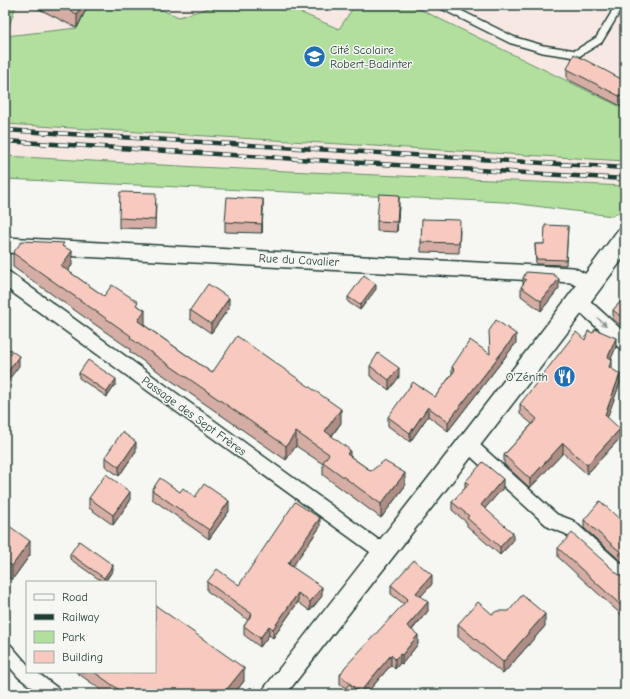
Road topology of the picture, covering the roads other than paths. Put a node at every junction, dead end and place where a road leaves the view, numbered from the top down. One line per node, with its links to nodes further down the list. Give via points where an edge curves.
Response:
1 (442, 5): 2 (lane, via 512,40 543,49 576,54 599,40)
2 (617, 5)
3 (625, 238): 6 (main road)
4 (5, 245): 6 (street, Rue du Cavalier, via 572,275)
5 (5, 278): 9 (street, Passage des Sept Frères)
6 (585, 293): 7 (street, Rue du Cavalier, one-way to 7); 8 (main road)
7 (625, 343)
8 (468, 444): 9 (main road); 10 (street, via 553,521 569,527)
9 (384, 553): 13 (main road)
10 (625, 577)
11 (5, 650): 12 (street, via 24,672)
12 (53, 694)
13 (273, 694)

